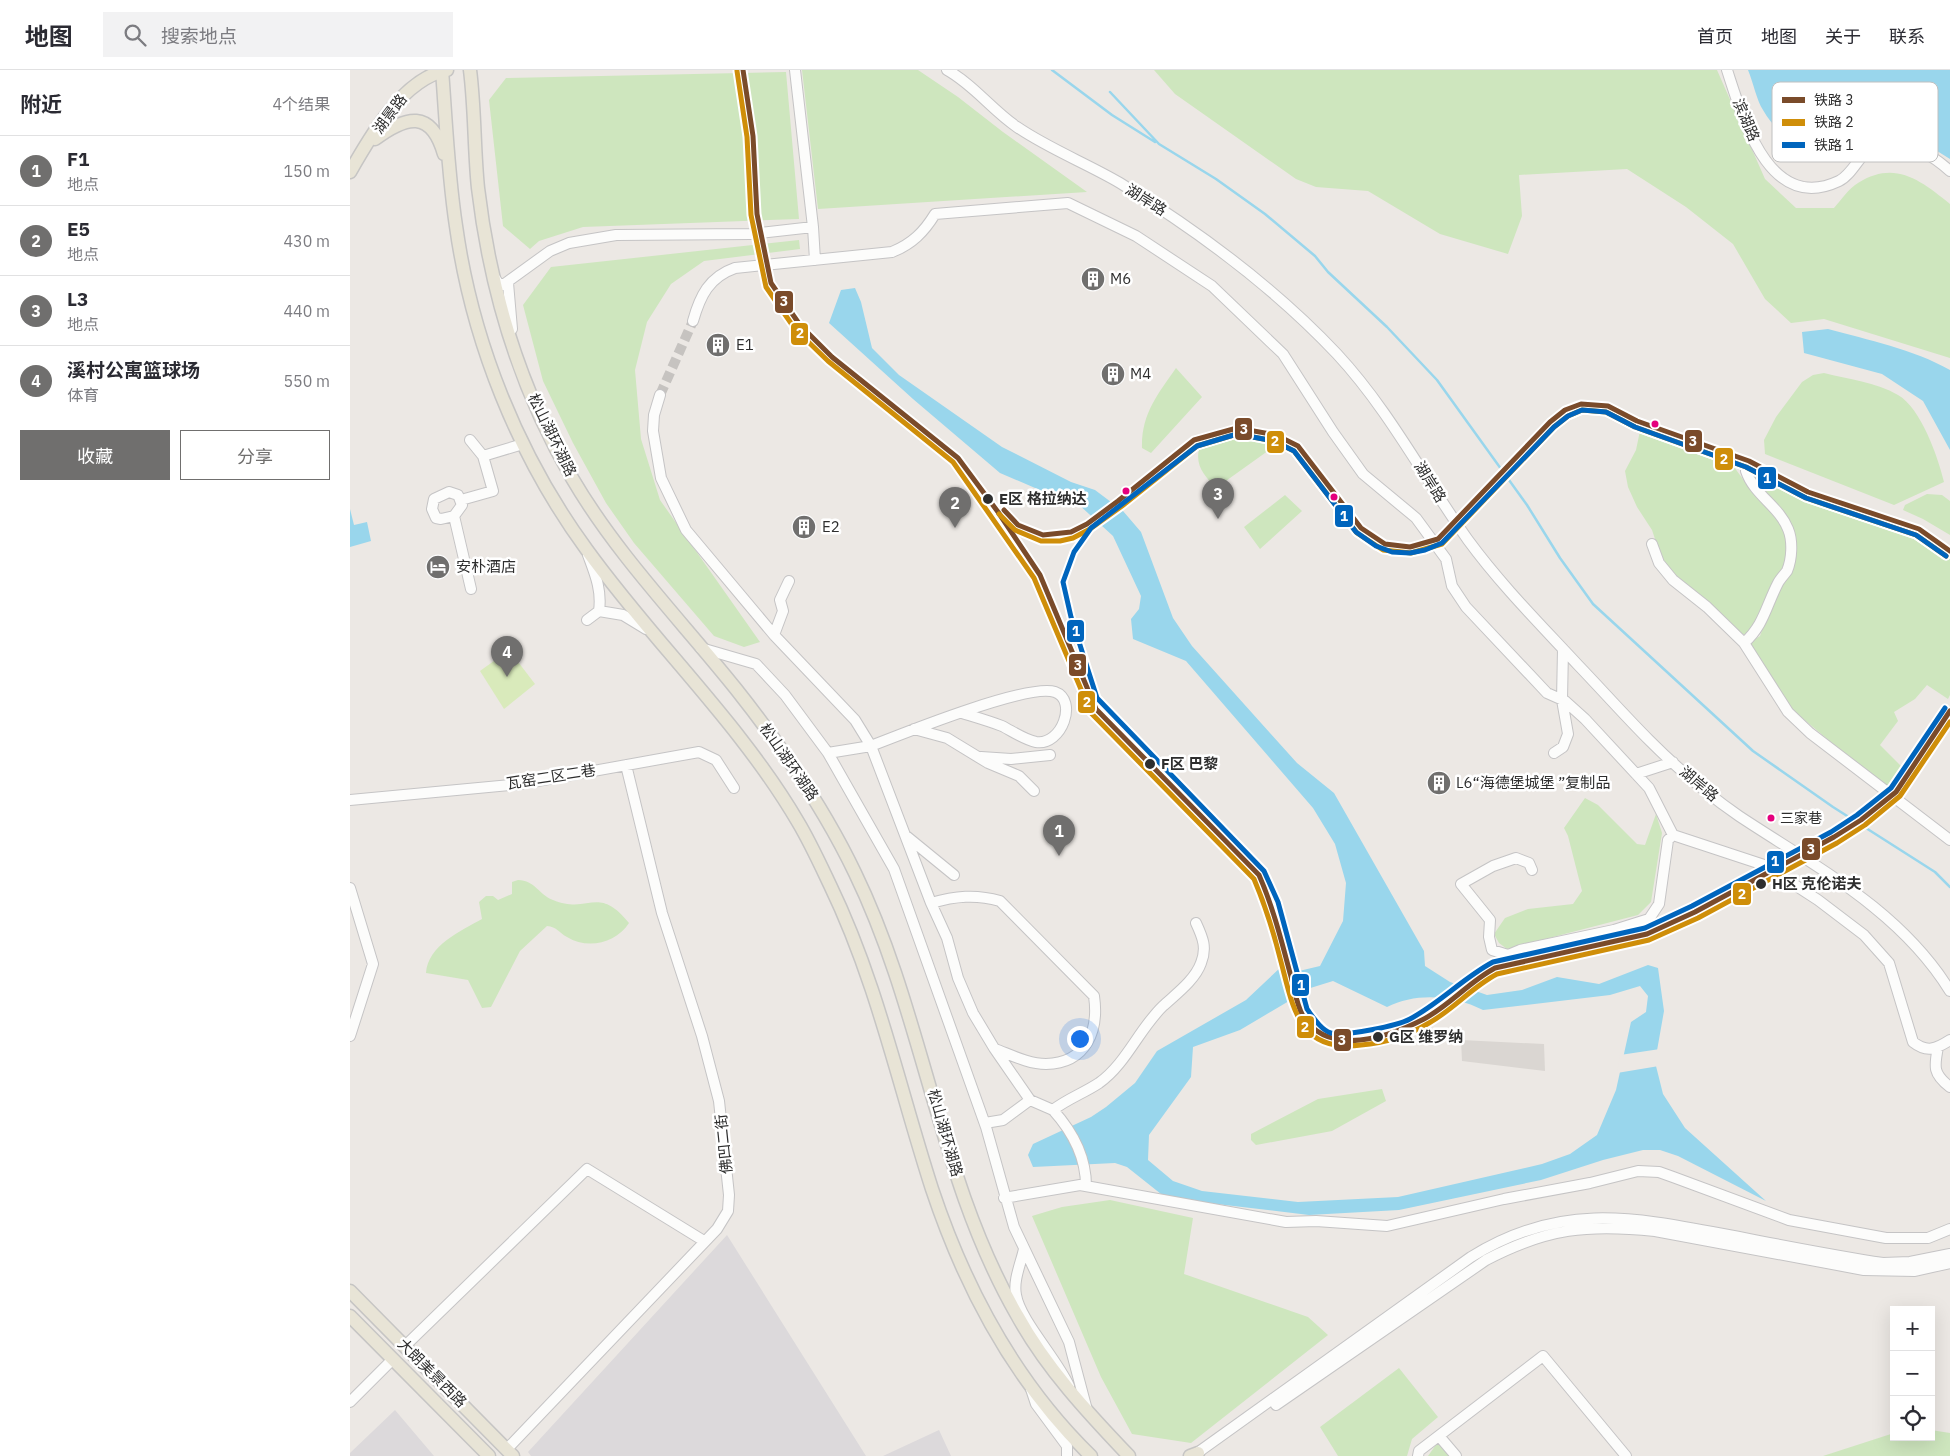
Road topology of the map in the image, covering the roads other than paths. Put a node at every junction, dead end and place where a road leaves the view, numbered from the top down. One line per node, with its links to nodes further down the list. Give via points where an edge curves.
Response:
1 (443, 70): 6 (main road, 湖景路, via 410,88); 11 (main road, 松山湖环湖路)
2 (470, 70): 14 (main road, 松山湖环湖路, via 478,182)
3 (795, 70): 12 (street)
4 (947, 70): 35 (street, 湖岸路, via 1014,125 1117,182 1196,232 1291,310 1337,354 1373,398 1469,541 1510,593)
5 (1727, 70): 8 (street, 滨湖路, via 1758,149 1774,172 1785,181 1817,188 1841,180)
6 (367, 145): 10 (main road, 湖景路); 11 (main road, via 392,126 402,121 417,120 428,126 437,138)
7 (1938, 161): 9 (street, 滨湖路)
8 (1857, 162)
9 (1950, 171)
10 (350, 172)
11 (450, 175): 20 (main road, 松山湖环湖路, via 456,228 470,298 489,364)
12 (812, 227): 13 (street); 15 (street, via 751,234 616,234 559,247)
13 (815, 260): 16 (street, via 723,272 704,290); 36 (street, via 892,252 905,247 924,230 935,214 1068,203 1136,236 1212,286 1283,354 1363,474 1416,518 1441,552 1446,559 1452,586 1466,607 1547,693)
14 (493, 275): 15 (street, via 498,283 504,285); 17 (main road, 松山湖环湖路)
15 (511, 280): 17 (street)
16 (693, 322)
17 (516, 354): 34 (main road, 松山湖环湖路, via 544,424 572,478 608,533)
18 (660, 394): 31 (street, via 653,432 661,478 686,530)
19 (470, 440): 21 (street)
20 (523, 444): 21 (street); 26 (main road, 松山湖环湖路, via 548,491)
21 (483, 456): 23 (street, via 493,491)
22 (1746, 470): 33 (street, via 1756,491 1783,520 1792,544 1786,571 1778,582 1761,625)
23 (461, 500): 24 (street, via 462,505); 24 (street, via 449,492 432,502 436,518)
24 (454, 516): 28 (street)
25 (1652, 544): 33 (street, via 1659,564 1673,580)
26 (586, 549): 29 (street, via 600,587); 32 (main road, 松山湖环湖路)
27 (789, 580): 31 (street, via 780,600 783,611)
28 (471, 589)
29 (599, 610): 30 (street); 32 (street, via 623,614)
30 (587, 620)
31 (774, 635): 39 (street, via 855,720)
32 (657, 638): 78 (main road, 松山湖环湖路, via 758,763 798,822 832,887 861,956 933,1190 962,1267 992,1328)
33 (1744, 643): 52 (street, via 1788,712 1810,733)
34 (701, 648): 40 (street, via 756,664 785,695); 79 (main road, 松山湖环湖路, via 801,777 822,808 856,875 887,946 959,1181 987,1256 1016,1315 1045,1360)
35 (1563, 648): 36 (street); 44 (street, 湖岸路, via 1648,740)
36 (1562, 700): 41 (street, via 1568,734 1562,747); 46 (street, via 1585,719)
37 (962, 713): 37 (street, via 1024,692 1047,690 1059,693 1065,702 1066,722 1056,735 1047,741 1036,742); 38 (street)
38 (914, 729): 39 (street); 43 (street, via 947,738)
39 (871, 746): 40 (street); 50 (street)
40 (828, 753): 66 (street, via 894,869)
41 (1554, 753)
42 (1050, 755): 43 (street, via 1011,759)
43 (978, 757): 48 (street, via 1018,776)
44 (1673, 762): 46 (street); 58 (street, 湖岸路, via 1721,803 1827,870 1886,915 1939,973)
45 (626, 765): 47 (street, 瓦窑二区二巷, via 699,752 716,760); 49 (street, 瓦窑二区二巷, via 521,784); 70 (street, 佛凹二街, via 662,913 702,1036 719,1102 728,1210 718,1229)
46 (1636, 774): 51 (street, via 1649,788)
47 (734, 788)
48 (1034, 791)
49 (350, 800)
50 (904, 834): 54 (street); 56 (street)
51 (1673, 835): 53 (street, via 1668,840 1659,904 1649,919 1508,955 1492,950 1490,920 1460,884 1516,858 1529,863); 61 (street, via 1764,865 1864,935 1889,964 1913,1042 1930,1050)
52 (1950, 840)
53 (1532, 870)
54 (954, 875)
55 (350, 888): 59 (street, via 373,964)
56 (931, 903): 62 (street, via 947,938 958,978 973,1014); 62 (street, via 951,897 981,896 1000,901 1094,996 1096,1017 1093,1033 1084,1048 1072,1056 1046,1064 1026,1061)
57 (1196, 923): 65 (street, via 1206,944 1201,964 1187,983 1139,1033 1116,1067 1099,1083)
58 (1950, 991)
59 (350, 1036)
60 (1950, 1040): 61 (street)
61 (1938, 1047): 63 (street, via 1934,1065 1941,1079)
62 (994, 1048): 64 (street)
63 (1950, 1087)
64 (1030, 1100): 65 (street); 66 (street, via 1003,1120)
65 (1053, 1110): 67 (street, via 1076,1143 1086,1172)
66 (985, 1123): 68 (street)
67 (1086, 1186): 68 (street); 69 (street, via 1286,1222 1387,1226 1638,1171 1659,1172 1789,1220 1886,1238 1928,1238)
68 (1004, 1198): 71 (street)
69 (1950, 1229)
70 (704, 1241): 76 (street, via 587,1169); 83 (street, 佛凹二街)
71 (1024, 1249): 79 (street, via 1016,1295); 81 (street, via 1069,1342)
72 (1950, 1254): 85 (street, via 1910,1262 1883,1263 1650,1220 1600,1217 1545,1224 1492,1244 1471,1257)
73 (1950, 1263): 85 (street, via 1916,1271 1864,1270 1655,1231 1622,1227 1567,1229 1513,1246 1455,1280)
74 (350, 1291): 76 (main road, 大朗美景西路)
75 (350, 1316): 77 (main road, 大朗美景西路)
76 (405, 1346): 83 (main road, 大朗美景西路)
77 (393, 1359): 80 (street); 86 (main road, 大朗美景西路)
78 (1030, 1386): 87 (street, via 1036,1404 1067,1446); 88 (main road, 松山湖环湖路)
79 (1073, 1394): 81 (main road, 松山湖环湖路)
80 (350, 1402)
81 (1087, 1410): 84 (main road, 松山湖环湖路)
82 (1439, 1436): 89 (street, via 1419,1451); 90 (street); 91 (street, via 1543,1356)
83 (510, 1452)
84 (1130, 1455)
85 (1196, 1455)
86 (489, 1456)
87 (1067, 1456)
88 (1091, 1456)
89 (1418, 1456)
90 (1456, 1456)
91 (1626, 1456)

